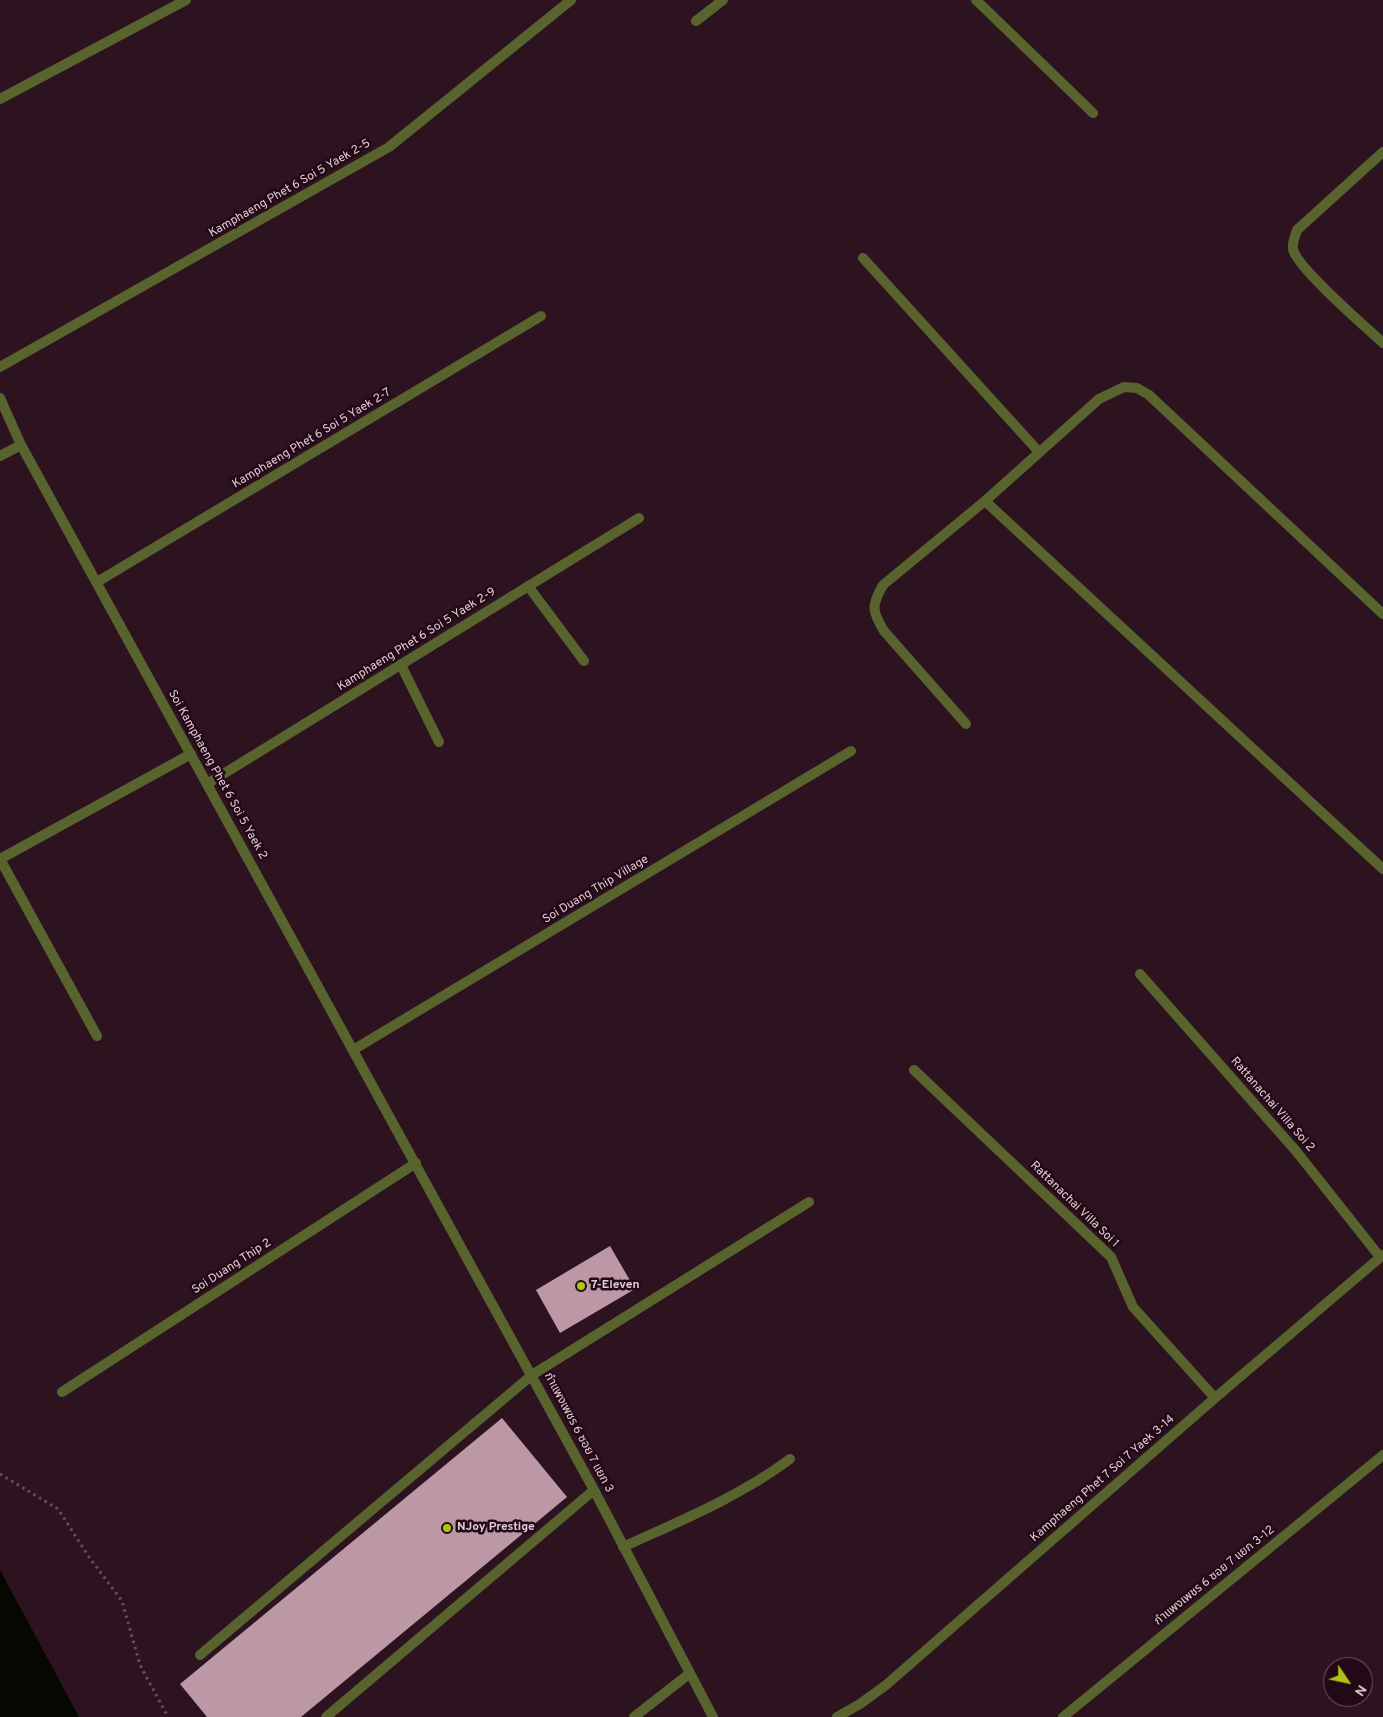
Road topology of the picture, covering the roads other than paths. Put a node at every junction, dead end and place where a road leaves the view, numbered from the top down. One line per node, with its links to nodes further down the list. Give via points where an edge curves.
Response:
1 (186, 0): 6 (street)
2 (571, 0): 12 (street, Kamphaeng Phet 6 Soi 5 Yaek 2-5, via 389,146)
3 (723, 0): 5 (street)
4 (976, 0): 7 (street)
5 (696, 21)
6 (0, 99)
7 (1093, 113)
8 (1383, 152): 11 (street, via 1297,230 1293,248 1296,258 1309,272)
9 (863, 258): 15 (street)
10 (541, 316): 19 (street, Kamphaeng Phet 6 Soi 5 Yaek 2-7)
11 (1383, 343)
12 (0, 367)
13 (0, 398): 14 (street, Soi Kamphaeng Phet 6 Soi 5 Yaek 2)
14 (21, 445): 16 (street); 19 (street, Soi Kamphaeng Phet 6 Soi 5 Yaek 2)
15 (1040, 452): 17 (street); 21 (street, via 1099,399 1124,387 1137,388 1149,395)
16 (0, 456)
17 (985, 501): 24 (street, via 883,585 874,600 874,614 884,631); 30 (street)
18 (639, 518): 20 (street, Kamphaeng Phet 6 Soi 5 Yaek 2-9)
19 (97, 582): 27 (street, Soi Kamphaeng Phet 6 Soi 5 Yaek 2)
20 (528, 586): 22 (street); 23 (street, Kamphaeng Phet 6 Soi 5 Yaek 2-9)
21 (1383, 614)
22 (584, 661)
23 (401, 665): 25 (street); 28 (street, Kamphaeng Phet 6 Soi 5 Yaek 2-9)
24 (966, 724)
25 (439, 742)
26 (851, 751): 33 (street, Soi Duang Thip Village)
27 (191, 754): 28 (street, Soi Kamphaeng Phet 6 Soi 5 Yaek 2); 29 (street)
28 (207, 784): 33 (street, Soi Kamphaeng Phet 6 Soi 5 Yaek 2)
29 (0, 859): 32 (street)
30 (1383, 869)
31 (1140, 974): 37 (street, Rattanachai Villa Soi 2, via 1296,1151)
32 (97, 1036)
33 (354, 1050): 35 (street, Soi Kamphaeng Phet 6 Soi 5 Yaek 2)
34 (914, 1070): 40 (street, Rattanachai Villa Soi 1, via 1111,1256 1133,1307)
35 (416, 1163): 38 (street, กำแพงเพชร 6 ซอย 7 แยก 3); 39 (street, Soi Duang Thip 2)
36 (809, 1202): 38 (street)
37 (1382, 1256): 40 (street, Kamphaeng Phet 7 Soi 7 Yaek 3-14)
38 (532, 1375): 43 (street, กำแพงเพชร 6 ซอย 7 แยก 3); 45 (street)
39 (62, 1392)
40 (1215, 1398): 50 (street, Kamphaeng Phet 7 Soi 7 Yaek 3-14, via 886,1684)
41 (1383, 1455): 51 (street, กำแพงเพชร 6 ซอย 7 แยก 3-12)
42 (790, 1459): 44 (street, via 719,1503)
43 (594, 1490): 44 (street, กำแพงเพชร 6 ซอย 7 แยก 3); 47 (street)
44 (623, 1547): 46 (street, กำแพงเพชร 6 ซอย 7 แยก 3)
45 (200, 1655)
46 (689, 1674): 48 (street); 49 (street, กำแพงเพชร 6 ซอย 7 แยก 3)
47 (326, 1717)
48 (634, 1717)
49 (712, 1717)
50 (837, 1717)
51 (1063, 1717)

